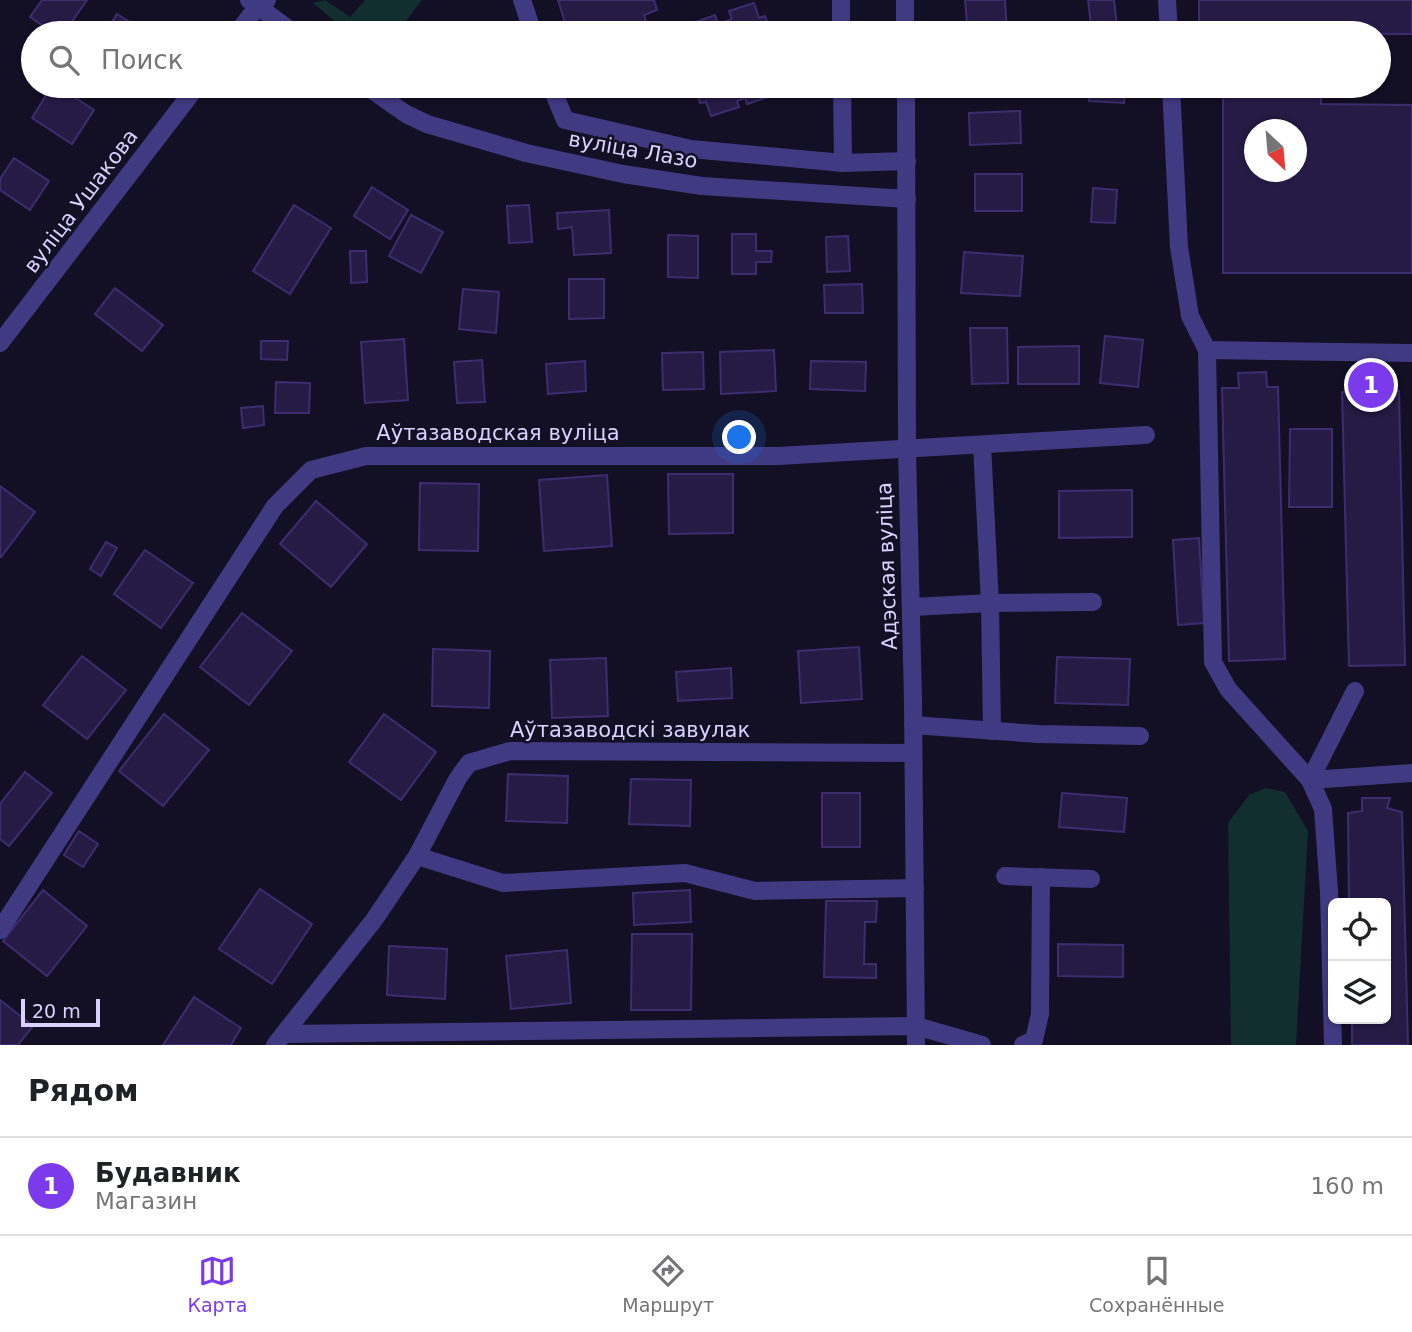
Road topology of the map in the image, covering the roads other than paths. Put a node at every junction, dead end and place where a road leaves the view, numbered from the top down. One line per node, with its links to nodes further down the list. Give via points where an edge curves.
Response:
1 (522, 0): 8 (street)
2 (841, 0): 9 (street)
3 (905, 0): 10 (street)
4 (1167, 0): 11 (street)
5 (258, 2): 6 (street); 7 (street)
6 (245, 21)
7 (280, 21)
8 (529, 21)
9 (841, 21)
10 (905, 21)
11 (1168, 21)
12 (188, 98): 21 (street, вуліца Ушакова)
13 (383, 98): 20 (street, вуліца Лазо, via 428,124 526,153 623,174 702,186)
14 (556, 98): 19 (street, via 565,120 691,149)
15 (842, 98): 19 (street)
16 (906, 98): 18 (street, Адэская вуліца)
17 (1172, 98): 22 (street, via 1179,247 1190,316)
18 (907, 161): 19 (street); 20 (street, Адэская вуліца)
19 (843, 163)
20 (907, 200): 26 (street, Адэская вуліца)
21 (0, 343)
22 (1207, 350): 23 (street); 36 (street, via 1213,662 1227,690)
23 (1412, 352)
24 (1146, 435): 25 (street, Аўтазаводская вуліца)
25 (982, 445): 26 (street, Аўтазаводская вуліца); 28 (street)
26 (907, 450): 29 (street, Адэская вуліца); 42 (street, Аўтазаводская вуліца, via 778,456 366,456 310,470 275,506)
27 (1093, 602): 28 (street)
28 (990, 603): 29 (street); 32 (street)
29 (912, 607): 31 (street, Адэская вуліца)
30 (1355, 691): 36 (street)
31 (913, 724): 32 (street); 34 (street, Адэская вуліца)
32 (992, 730): 33 (street)
33 (1140, 736)
34 (913, 753): 37 (street, Аўтазаводскі завулак, via 510,751 469,763); 41 (street, Адэская вуліца)
35 (1412, 772): 36 (street)
36 (1310, 780): 49 (street, via 1324,823)
37 (416, 856): 41 (street, via 503,883 685,873 755,891); 45 (street, Аўтазаводскі завулак)
38 (1005, 876): 39 (street)
39 (1041, 877): 40 (street); 48 (street, via 1040,1014 1034,1040)
40 (1091, 879)
41 (915, 888): 43 (street, Адэская вуліца)
42 (0, 930)
43 (916, 1026): 44 (street, Аўтазаводскі завулак); 46 (street, Адэская вуліца); 47 (street, Аўтазаводскі завулак)
44 (753, 1037): 45 (street, Аўтазаводскі завулак)
45 (280, 1040)
46 (916, 1045)
47 (982, 1045)
48 (1023, 1045)
49 (1333, 1045)

